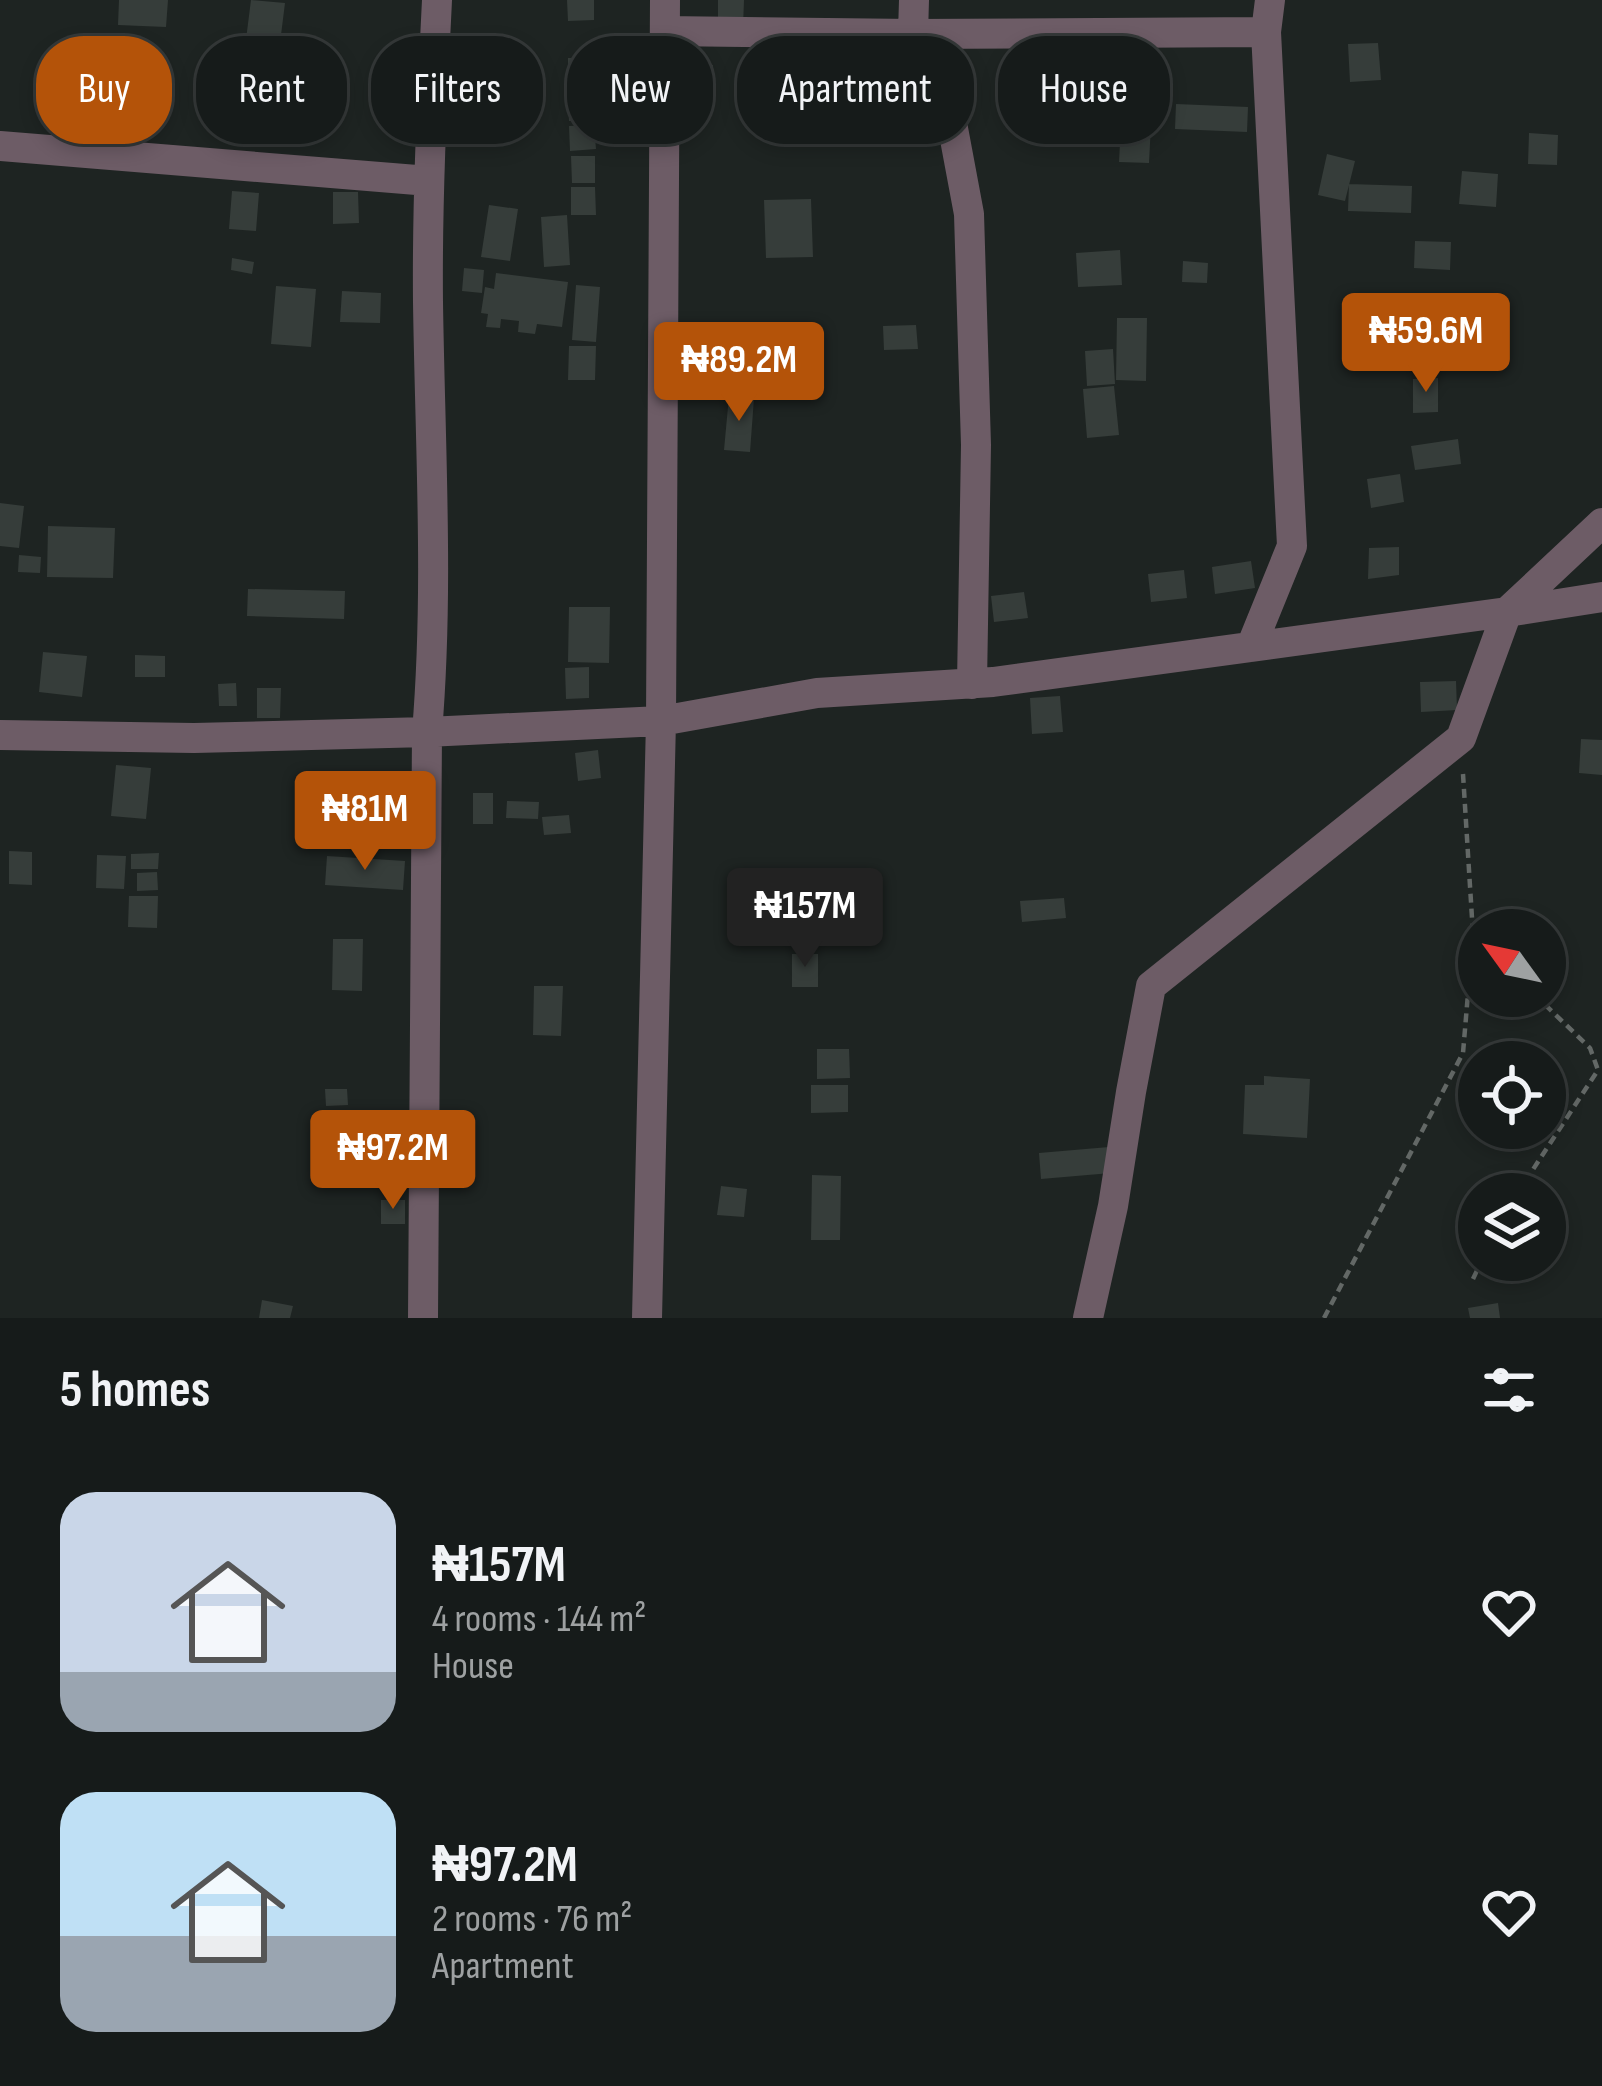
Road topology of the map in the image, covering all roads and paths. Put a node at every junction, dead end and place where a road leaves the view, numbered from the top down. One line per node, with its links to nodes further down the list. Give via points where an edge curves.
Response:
1 (436, 0): 8 (street)
2 (914, 0): 6 (street)
3 (1270, 0): 5 (street)
4 (665, 15): 6 (street); 14 (street)
5 (1266, 32): 6 (street); 12 (street, via 1292,546)
6 (913, 34): 13 (street, via 950,107 969,214)
7 (0, 146): 8 (street)
8 (429, 181): 15 (street, via 434,651)
9 (1602, 523): 11 (street)
10 (1602, 597): 11 (street)
11 (1507, 612): 12 (street); 17 (street)
12 (1251, 647): 13 (street)
13 (972, 684): 14 (street, via 817,693)
14 (661, 722): 15 (street); 24 (street)
15 (427, 732): 16 (street); 23 (street)
16 (0, 735)
17 (1461, 738): 18 (path); 25 (street, via 1151,986)
18 (1471, 909)
19 (1466, 1017): 26 (path, via 1463,1053)
20 (1559, 1017): 21 (path)
21 (1600, 1066): 22 (path)
22 (1531, 1173)
23 (422, 1318)
24 (647, 1318)
25 (1088, 1318)
26 (1324, 1318)

